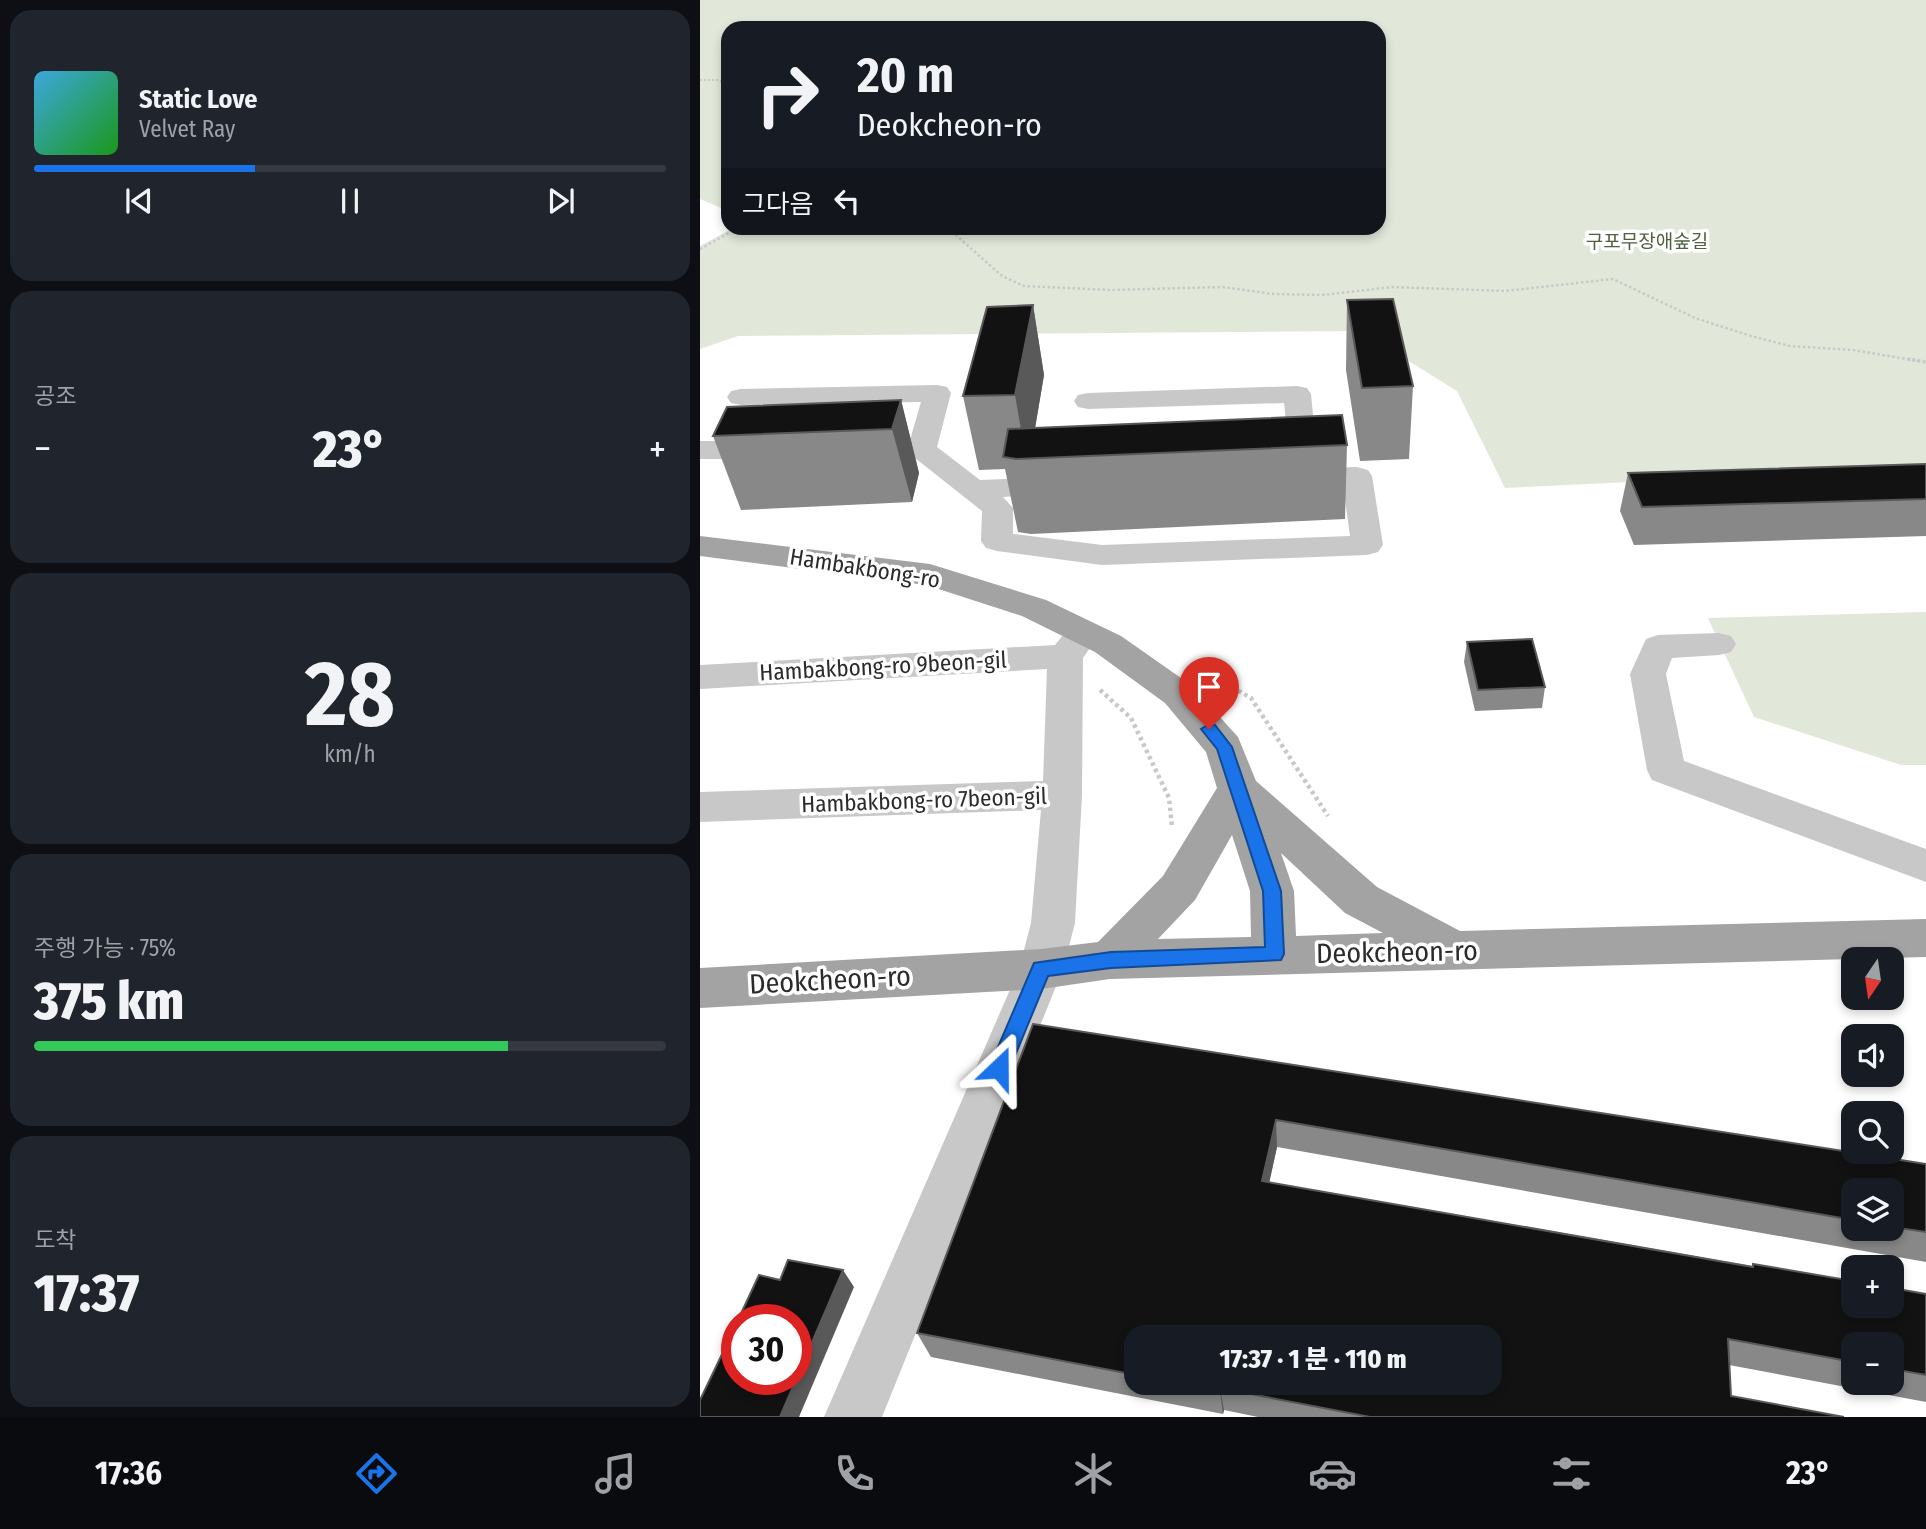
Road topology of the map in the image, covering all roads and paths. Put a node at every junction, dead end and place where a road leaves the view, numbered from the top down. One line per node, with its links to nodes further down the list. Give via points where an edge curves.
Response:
1 (700, 80): 2 (path)
2 (721, 82)
3 (725, 235): 5 (path)
4 (956, 235): 6 (path, via 1002,276 1024,286 1111,290 1223,287 1322,295 1393,287 1505,292 1613,279 1695,318 1751,336 1790,346)
5 (700, 249)
6 (1926, 362)
7 (741, 397): 10 (street, via 937,393)
8 (1088, 401): 13 (street, via 1244,409 1297,394)
9 (839, 449): 10 (street)
10 (922, 449): 16 (street)
11 (700, 450): 12 (street)
12 (797, 450)
13 (1305, 478): 14 (street); 16 (street, via 1357,476 1367,545 1102,555 997,541 998,508)
14 (1263, 480)
15 (1083, 485): 16 (street)
16 (973, 489)
17 (700, 546): 18 (main road, Hambakbong-ro, via 930,575 1034,608)
18 (1074, 644): 20 (street, Hambakbong-ro 9beon-gil); 21 (main road, Hambakbong-ro, via 1108,644 1178,694 1224,747); 22 (street, Hambakbong-ro 7beon-gil)
19 (1719, 644): 24 (street, via 1658,647 1648,674 1667,770)
20 (700, 677)
21 (1238, 789): 26 (main road, via 1361,900); 27 (main road, Hambakbong-ro, via 1272,891); 28 (main road, via 1179,888)
22 (1062, 795): 23 (street, Hambakbong-ro 7beon-gil); 29 (street, via 1053,923)
23 (700, 807)
24 (1926, 866)
25 (1926, 937): 26 (main road, Deokcheon-ro)
26 (1455, 951): 27 (main road, Deokcheon-ro)
27 (1275, 954): 28 (main road, Deokcheon-ro)
28 (1111, 960): 29 (main road, Deokcheon-ro)
29 (1041, 969): 30 (main road, Deokcheon-ro); 31 (street)
30 (700, 988)
31 (853, 1417)

